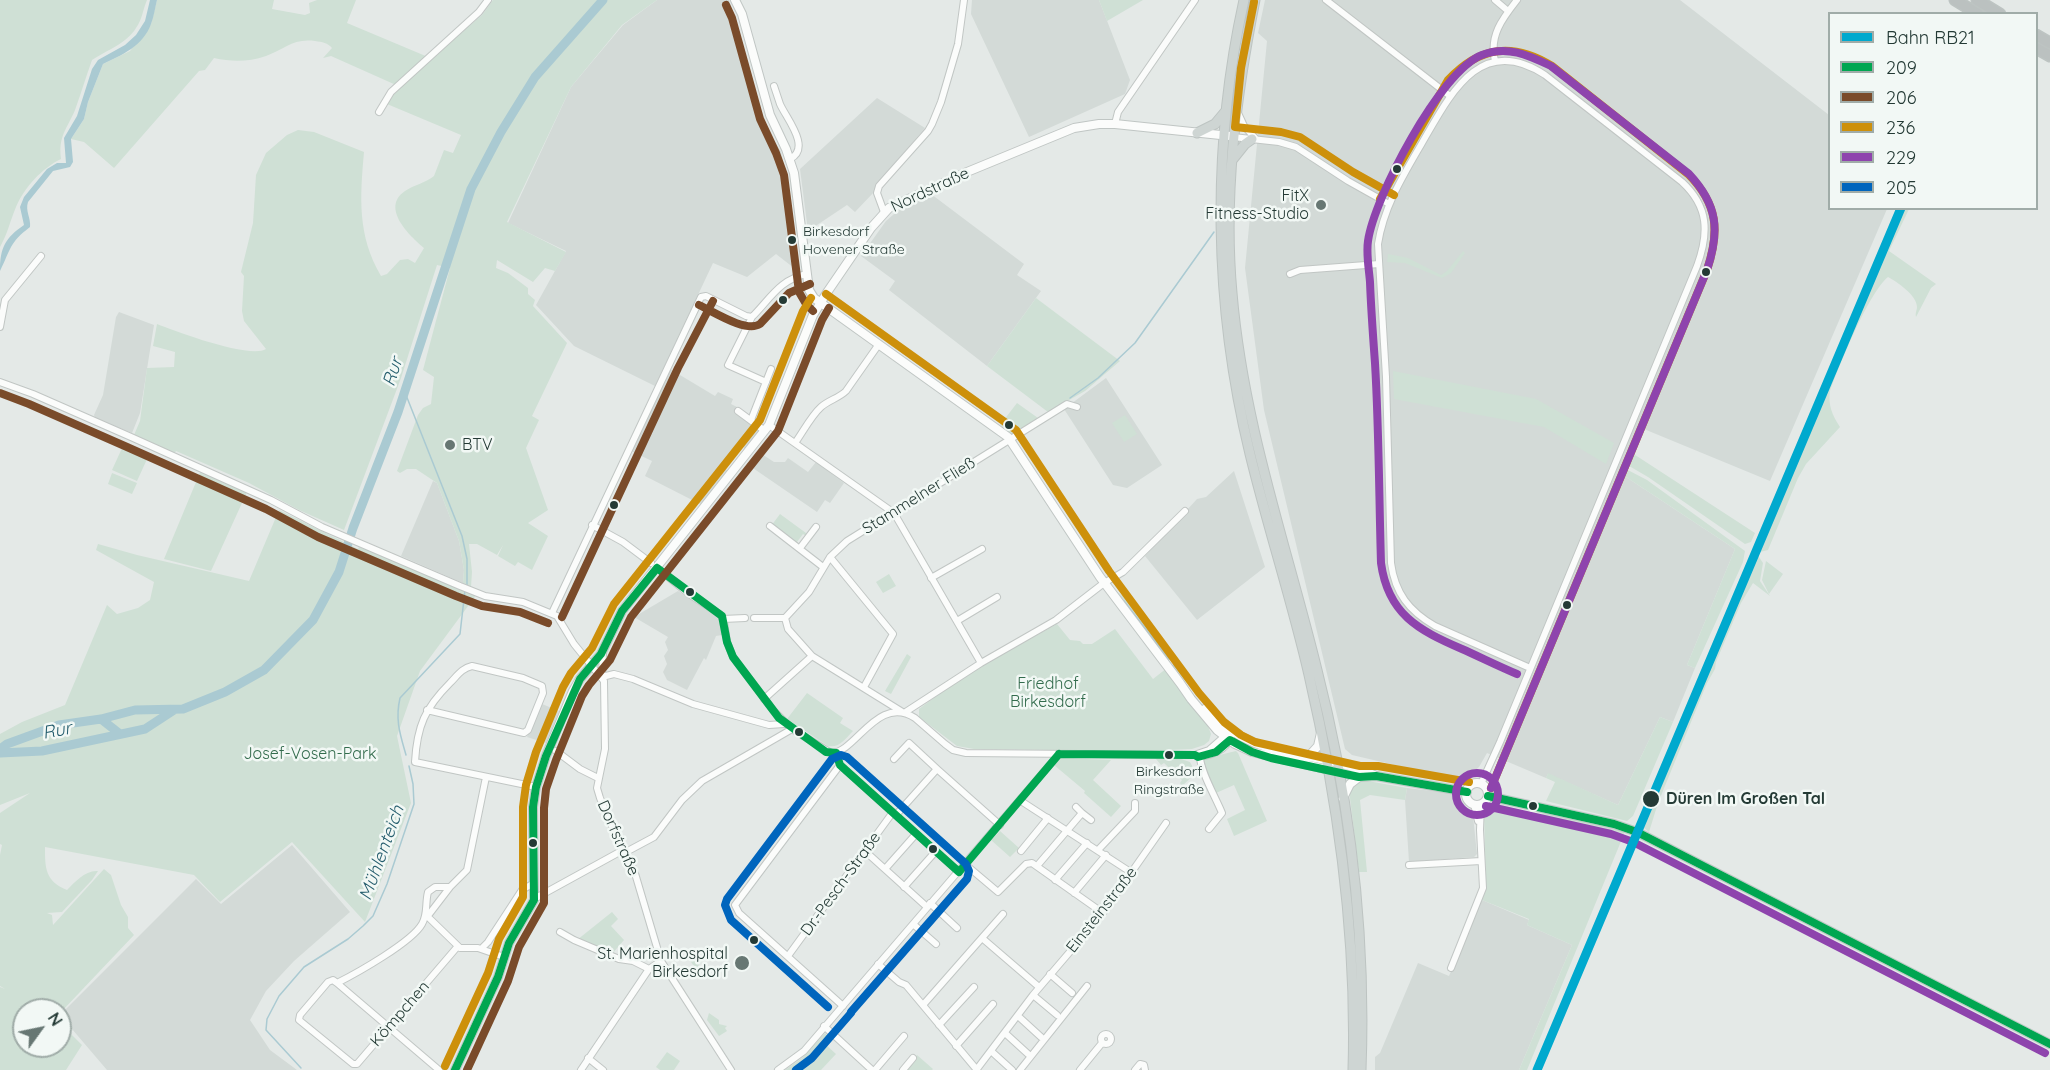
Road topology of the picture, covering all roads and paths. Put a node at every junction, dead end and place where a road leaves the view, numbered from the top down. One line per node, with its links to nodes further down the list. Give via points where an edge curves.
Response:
1 (488, 0): 19 (street, via 392,92)
2 (735, 0): 25 (main road, via 770,115)
3 (964, 0): 28 (street, via 958,44 941,102 928,131 879,186 877,193)
4 (1195, 0): 21 (street, via 1118,112)
5 (1244, 0): 20 (main road)
6 (1256, 0): 18 (main road)
7 (1326, 0): 17 (street)
8 (1495, 0): 12 (street)
9 (1517, 0): 12 (street)
10 (1955, 0): 13 (highway)
11 (1977, 0): 14 (highway)
12 (1508, 10): 15 (street, via 1494,35)
13 (1975, 12)
14 (1997, 12)
15 (1495, 61): 17 (street, via 1471,72); 71 (street, via 1521,62 1542,72 1682,182 1695,196 1706,229 1697,266)
16 (774, 86): 25 (street, via 797,136 798,152)
17 (1450, 96): 27 (street)
18 (1237, 107): 23 (main road); 24 (street, via 1241,123)
19 (379, 112)
20 (1225, 112): 22 (main road, via 1215,124); 23 (main road)
21 (1115, 124): 22 (main road, Nordstraße); 28 (main road, Nordstraße, via 1074,128 967,172)
22 (1197, 133): 23 (main road, Nordstraße)
23 (1228, 136): 24 (street); 26 (main road); 79 (main road, via 1222,270 1235,380)
24 (1254, 139): 26 (main road); 27 (street, via 1296,147)
25 (790, 159): 31 (main road)
26 (1232, 161): 88 (main road, via 1230,269 1243,381 1257,451 1317,670)
27 (1389, 204): 30 (street, via 1381,226)
28 (884, 212): 34 (main road, Nordstraße)
29 (41, 256): 37 (street, via 5,300)
30 (1379, 264): 32 (street); 71 (street, via 1393,579 1407,604 1422,619)
31 (807, 274): 33 (main road); 36 (street, via 784,282)
32 (1290, 274)
33 (809, 290): 34 (main road); 35 (main road)
34 (820, 303): 35 (main road, Nordstraße); 38 (main road)
35 (813, 315): 45 (main road, Nordstraße)
36 (752, 316): 41 (street, via 728,365); 50 (street, via 704,296)
37 (0, 327)
38 (879, 344): 46 (main road); 47 (street, via 846,391 818,410)
39 (771, 369): 41 (street)
40 (0, 382): 61 (street, via 462,587)
41 (766, 382): 44 (street)
42 (1077, 407): 46 (street, Stammelner Fließ, via 1067,404)
43 (738, 411): 44 (street)
44 (751, 420): 45 (street)
45 (767, 428): 47 (street); 56 (main road, Nordstraße)
46 (1010, 440): 49 (street, Stammelner Fließ); 59 (main road)
47 (795, 443): 49 (street)
48 (1185, 511): 59 (street, via 1130,567)
49 (894, 513): 55 (street, Stammelner Fließ, via 847,541); 58 (street)
50 (592, 525): 56 (street); 61 (street)
51 (770, 526): 53 (street)
52 (816, 527): 53 (street)
53 (800, 548): 57 (street)
54 (982, 549): 58 (street)
55 (830, 557): 57 (street, Stammelner Fließ); 73 (street, via 892,632)
56 (654, 566): 65 (street); 67 (main road, Nordstraße, via 620,614)
57 (823, 567): 64 (street, Stammelner Fließ, via 807,595)
58 (932, 578): 66 (street)
59 (1104, 583): 69 (street, via 1056,620); 80 (main road, via 1180,683)
60 (997, 597): 66 (street)
61 (552, 613): 70 (street)
62 (745, 618): 65 (street)
63 (754, 618): 64 (street)
64 (785, 618): 68 (street, via 788,629)
65 (723, 619): 74 (street, via 733,657)
66 (957, 621): 69 (street)
67 (603, 650): 70 (main road, Nordstraße); 72 (street, Dorfstraße)
68 (812, 656): 73 (street); 74 (street)
69 (981, 663): 76 (street)
70 (592, 665): 72 (street); 95 (main road, Nordstraße, via 573,691)
71 (1530, 668): 94 (street)
72 (602, 677): 77 (street, via 614,674 693,705 769,725); 93 (street, Dorfstraße, via 605,749)
73 (864, 687): 76 (street)
74 (764, 699): 77 (street)
75 (427, 710): 75 (street, via 469,667 542,686 543,693 526,732 522,733); 91 (street, via 418,735 415,762)
76 (904, 713): 82 (street, via 873,722); 83 (street, via 959,752)
77 (784, 723): 78 (street)
78 (792, 729): 82 (street, via 826,752); 114 (street, via 702,781 654,837)
79 (1322, 733): 85 (main road, via 1318,746); 88 (main road)
80 (1229, 736): 84 (street, via 1222,749); 85 (main road); 88 (main road, via 1259,755)
81 (556, 751): 93 (street)
82 (836, 753): 87 (street)
83 (1059, 754): 84 (street); 99 (street)
84 (1198, 755): 109 (street, via 1222,813)
85 (1308, 757): 88 (main road)
86 (894, 759): 89 (street, via 909,743)
87 (840, 765): 104 (street); 143 (street, via 736,903 735,908)
88 (1333, 766): 90 (main road); 92 (main road); 98 (main road); 189 (main road, via 1350,931)
89 (937, 769): 104 (street, Dr.-Pesch-Straße); 108 (street)
90 (1376, 776): 92 (main road); 96 (main road)
91 (486, 777): 95 (street); 129 (street, via 467,870)
92 (1359, 777): 98 (main road, via 1350,784)
93 (598, 778): 114 (street, Dorfstraße, via 600,798)
94 (1481, 784): 96 (main road, via 1472,785); 97 (main road)
95 (536, 787): 127 (main road, Nordstraße)
96 (1467, 792): 101 (main road, via 1467,798)
97 (1488, 796): 101 (main road); 168 (main road, via 1637,832)
98 (1343, 799): 190 (main road, via 1356,894)
99 (1021, 801): 105 (street); 108 (street)
100 (1135, 803): 113 (street, via 1135,811)
101 (1478, 804): 119 (street)
102 (1076, 807): 103 (street)
103 (1082, 813): 106 (street); 110 (street)
104 (894, 814): 111 (street); 117 (street, Dr.-Pesch-Straße)
105 (1048, 818): 110 (street); 116 (street)
106 (1091, 820)
107 (1166, 823): 125 (street, Einsteinstraße)
108 (1000, 825): 120 (street)
109 (1209, 829)
110 (1067, 830): 112 (street); 122 (street)
111 (916, 834): 115 (street); 123 (street)
112 (1087, 843): 113 (street); 126 (street)
113 (1098, 850): 118 (street)
114 (626, 851): 131 (street); 145 (street, Dorfstraße)
115 (936, 851): 124 (street); 128 (street)
116 (1021, 851)
117 (866, 852): 123 (street); 143 (street, Dr.-Pesch-Straße)
118 (1106, 855): 125 (street); 130 (street)
119 (1481, 861): 121 (street); 147 (street, via 1482,893)
120 (966, 865): 122 (street, via 998,892 1028,863); 124 (street)
121 (1408, 865)
122 (1037, 866): 126 (street)
123 (885, 869): 128 (street)
124 (959, 872): 132 (street)
125 (1132, 873): 133 (street, Einsteinstraße)
126 (1055, 880): 130 (street)
127 (534, 883): 131 (main road, Nordstraße); 142 (street, via 522,890)
128 (904, 886): 132 (street)
129 (450, 887): 135 (street); 135 (street, via 435,887 428,892)
130 (1074, 893): 133 (street)
131 (534, 898): 144 (main road)
132 (929, 905): 136 (street); 137 (street)
133 (1103, 913): 149 (street, Einsteinstraße)
134 (1003, 914): 139 (street)
135 (426, 918): 141 (street); 150 (street, via 405,940)
136 (913, 924): 140 (street); 146 (street)
137 (957, 927)
138 (560, 932): 148 (street)
139 (982, 938): 153 (street); 158 (street)
140 (936, 944)
141 (458, 946): 142 (street); 162 (street, Kömpchen)
142 (481, 949): 144 (street)
143 (788, 956): 157 (street)
144 (504, 957): 176 (main road)
145 (661, 961): 148 (street); 179 (street, Dorfstraße)
146 (878, 964): 157 (street); 158 (street, via 906,985)
147 (1451, 968)
148 (649, 969): 172 (street)
149 (1050, 974): 153 (street, Einsteinstraße); 154 (street)
150 (337, 983): 162 (street); 162 (street, Kömpchen, via 330,981 325,985 300,1015 301,1022 355,1065)
151 (1087, 986): 185 (street)
152 (974, 987): 161 (street)
153 (1039, 987): 155 (street, Einsteinstraße)
154 (1072, 993)
155 (1033, 994): 159 (street); 160 (street, Einsteinstraße)
156 (993, 1004): 169 (street)
157 (843, 1005): 163 (street)
158 (923, 1005): 161 (street)
159 (1057, 1015)
160 (1018, 1016): 164 (street, Einsteinstraße); 166 (street)
161 (939, 1025): 169 (street)
162 (389, 1026): 175 (street)
163 (824, 1026): 174 (street); 180 (street, via 804,1051)
164 (1005, 1033): 170 (street, Einsteinstraße); 171 (street)
165 (904, 1036): 181 (street)
166 (1041, 1037)
167 (1102, 1043): 186 (street)
168 (2050, 1044)
169 (956, 1046): 183 (street)
170 (991, 1052): 183 (street, Einsteinstraße); 184 (street)
171 (1028, 1054)
172 (588, 1058): 177 (street); 178 (street)
173 (913, 1058): 182 (street)
174 (863, 1067): 181 (street)
175 (440, 1070)
176 (455, 1070)
177 (581, 1070)
178 (603, 1070)
179 (731, 1070)
180 (778, 1070)
181 (874, 1070)
182 (903, 1070)
183 (977, 1070)
184 (1012, 1070)
185 (1020, 1070)
186 (1080, 1070)
187 (1135, 1070): 188 (street, via 1140,1064)
188 (1145, 1070)
189 (1353, 1070)
190 (1361, 1070)

